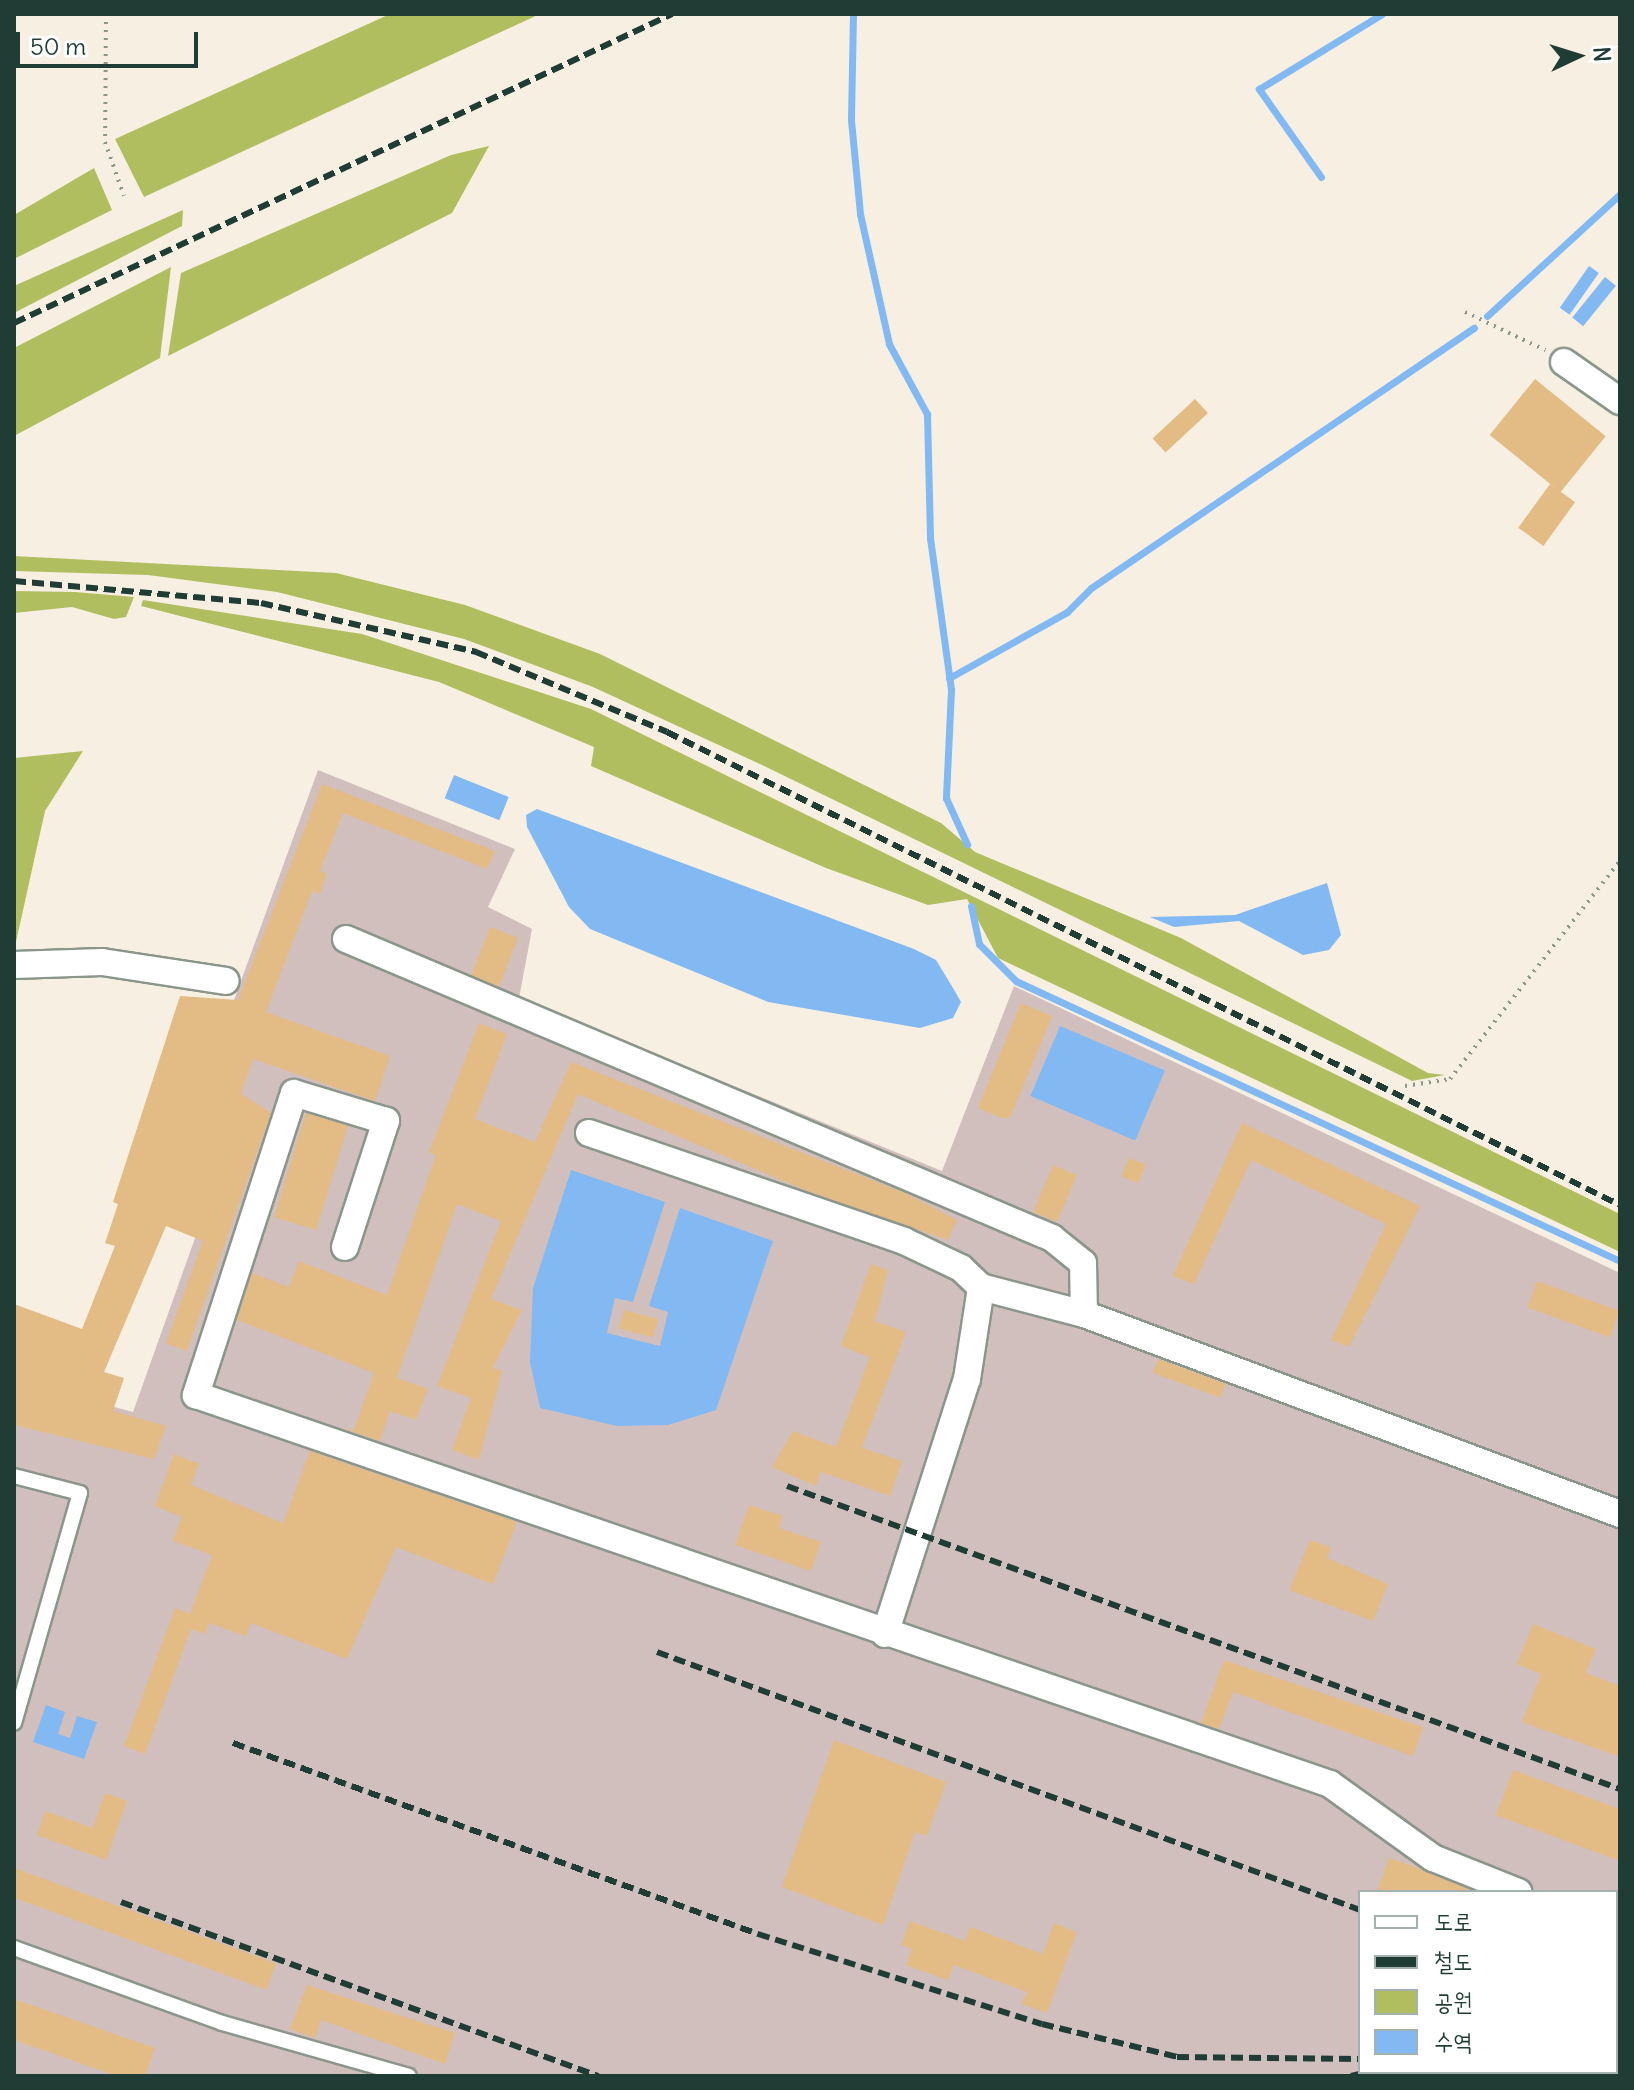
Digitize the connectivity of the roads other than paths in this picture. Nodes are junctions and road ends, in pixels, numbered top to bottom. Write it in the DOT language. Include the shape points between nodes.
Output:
graph roads {
  1 [pos="1564,362"];
  2 [pos="1620,401"];
  3 [pos="346,939"];
  4 [pos="14,965"];
  5 [pos="226,981"];
  6 [pos="589,1133"];
  7 [pos="345,1247"];
  8 [pos="981,1287"];
  9 [pos="1084,1314"];
  10 [pos="14,1476"];
  11 [pos="1620,1514"];
  12 [pos="885,1634"];
  13 [pos="14,1723"];
  14 [pos="1513,1890"];
  15 [pos="14,1948"];
  16 [pos="409,2076"];
  1 -- 2 [label="street"];
  3 -- 9 [label="street" via="1052,1238 1083,1263"];
  4 -- 5 [label="street" via="102,962"];
  6 -- 8 [label="street" via="904,1241 961,1268"];
  7 -- 12 [label="street" via="386,1121 294,1093 196,1395"];
  8 -- 9 [label="street"];
  8 -- 12 [label="street" via="967,1379"];
  9 -- 11 [label="street"];
  10 -- 13 [label="lane" via="80,1493"];
  12 -- 14 [label="street" via="1330,1784 1433,1858"];
  15 -- 16 [label="lane" via="222,2023"];
}
